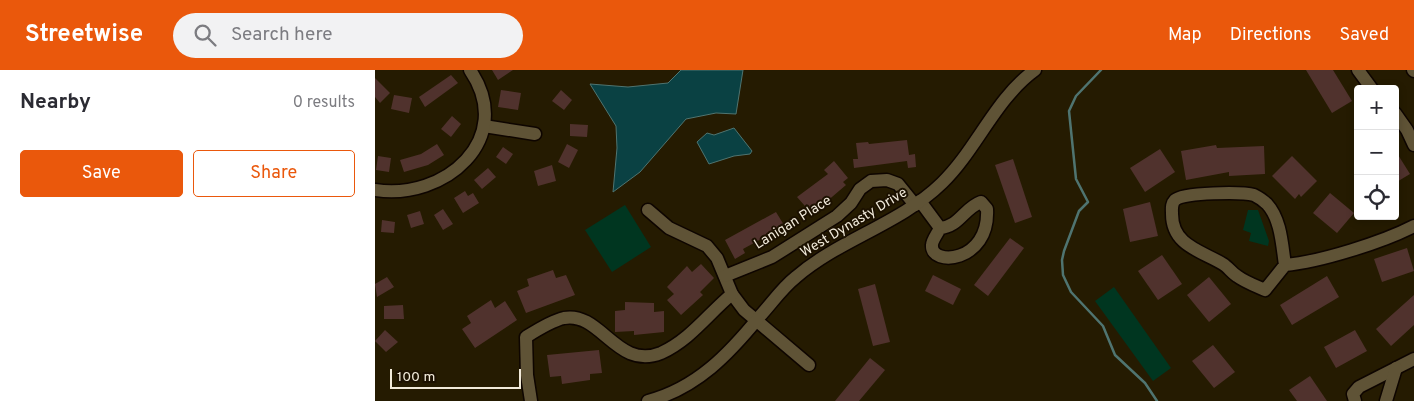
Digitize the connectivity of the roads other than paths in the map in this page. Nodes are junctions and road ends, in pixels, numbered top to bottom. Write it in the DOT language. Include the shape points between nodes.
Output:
graph roads {
  1 [pos="470,70"];
  2 [pos="1035,70"];
  3 [pos="1358,70"];
  4 [pos="1369,85"];
  5 [pos="1399,119"];
  6 [pos="484,126"];
  7 [pos="535,134"];
  8 [pos="1414,145"];
  9 [pos="375,190"];
  10 [pos="918,203"];
  11 [pos="648,210"];
  12 [pos="1414,226"];
  13 [pos="940,228"];
  14 [pos="1285,265"];
  15 [pos="725,276"];
  16 [pos="731,294"];
  17 [pos="757,320"];
  18 [pos="1414,359"];
  19 [pos="809,365"];
  20 [pos="1396,368"];
  21 [pos="661,399"];
  22 [pos="531,401"];
  23 [pos="648,401"];
  24 [pos="1355,401"];
  25 [pos="1386,401"];
  1 -- 6 [label="street" via="481,91"];
  2 -- 10 [label="street, West Dynasty Drive" via="1006,98 953,172"];
  3 -- 4 [label="street"];
  5 -- 8 [label="street"];
  6 -- 7 [label="street"];
  6 -- 9 [label="street" via="468,158 445,179 411,191"];
  10 -- 13 [label="street"];
  10 -- 15 [label="street, Lanigan Place" via="898,184 887,180 871,181 837,216 772,257"];
  10 -- 17 [label="street, West Dynasty Drive" via="805,269"];
  11 -- 15 [label="street" via="669,228 707,246"];
  12 -- 14 [label="street" via="1371,243 1301,264"];
  13 -- 13 [label="street" via="932,249 946,258 961,257 977,246 982,238 988,221 987,209 981,202 975,204 949,227"];
  14 -- 14 [label="street" via="1275,217 1265,202 1254,195 1181,197 1171,207 1174,229 1181,240 1224,264 1238,277 1265,290"];
  15 -- 16 [label="street"];
  16 -- 17 [label="street"];
  16 -- 22 [label="street" via="697,329 651,356 616,346 585,321 575,318 563,318 538,330 526,337"];
  17 -- 19 [label="street"];
  17 -- 21 [label="street, West Dynasty Drive" via="710,371"];
  18 -- 20 [label="street"];
  20 -- 24 [label="street" via="1359,387 1353,394"];
  20 -- 25 [label="street"];
  21 -- 23 [label="street, West Dynasty Drive"];
}
